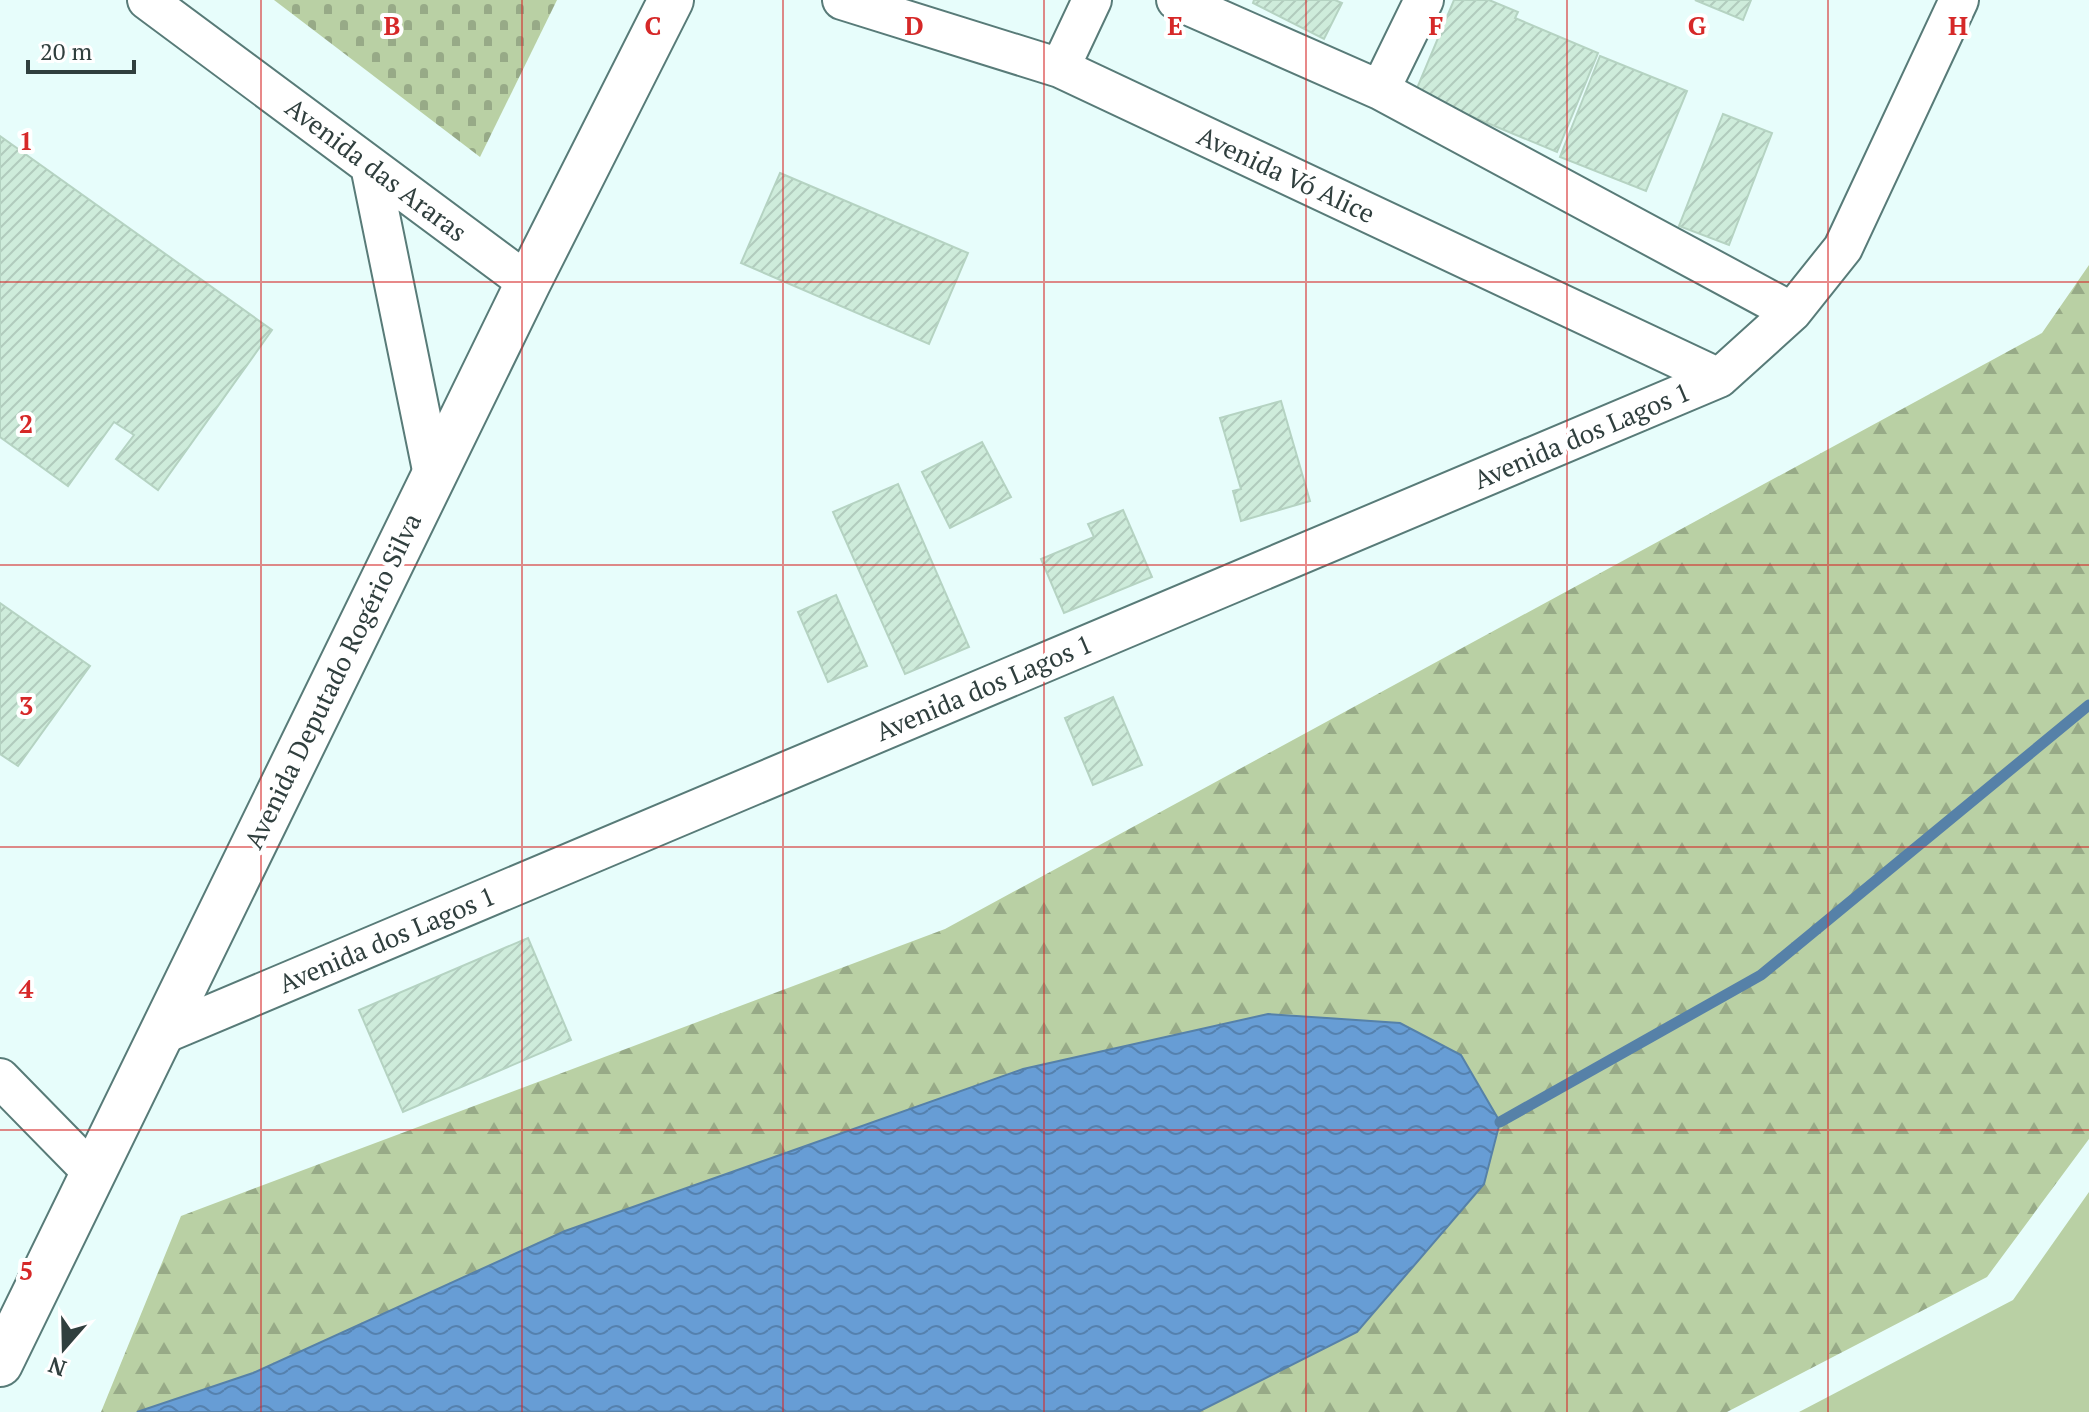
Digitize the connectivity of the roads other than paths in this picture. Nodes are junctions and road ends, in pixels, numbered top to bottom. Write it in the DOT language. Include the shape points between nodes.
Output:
graph roads {
  1 [pos="147,0"];
  2 [pos="671,0"];
  3 [pos="842,0"];
  4 [pos="1092,0"];
  5 [pos="1176,0"];
  6 [pos="1424,0"];
  7 [pos="1959,0"];
  8 [pos="1060,68"];
  9 [pos="1380,90"];
  10 [pos="370,166"];
  11 [pos="528,283"];
  12 [pos="1792,312"];
  13 [pos="1719,378"];
  14 [pos="433,475"];
  15 [pos="159,1036"];
  16 [pos="0,1078"];
  17 [pos="93,1173"];
  18 [pos="0,1364"];
  1 -- 10 [label="street, Avenida das Araras"];
  2 -- 11 [label="street, Avenida Deputado Rogério Silva"];
  3 -- 8 [label="street, Avenida Vó Alice"];
  4 -- 8 [label="street"];
  5 -- 9 [label="street"];
  6 -- 9 [label="street"];
  7 -- 12 [label="street, Avenida dos Lagos 1" via="1843,248"];
  8 -- 13 [label="street, Avenida Vó Alice"];
  9 -- 12 [label="street"];
  10 -- 11 [label="street, Avenida das Araras"];
  10 -- 14 [label="street"];
  11 -- 14 [label="street, Avenida Deputado Rogério Silva"];
  12 -- 13 [label="street, Avenida dos Lagos 1"];
  13 -- 15 [label="street, Avenida dos Lagos 1"];
  14 -- 15 [label="street, Avenida Deputado Rogério Silva"];
  15 -- 17 [label="street, Avenida Deputado Rogério Silva"];
  16 -- 17 [label="street"];
  17 -- 18 [label="street, Avenida Deputado Rogério Silva"];
}
